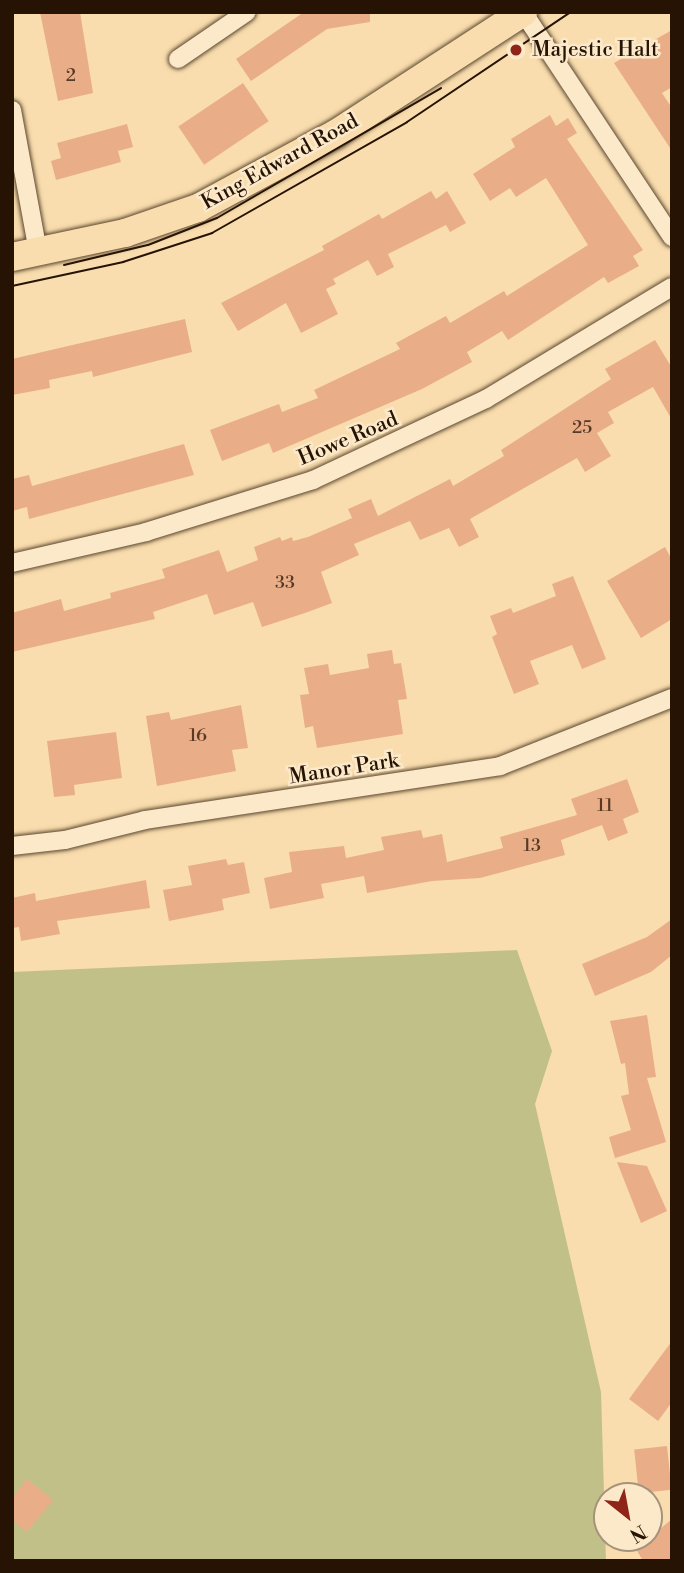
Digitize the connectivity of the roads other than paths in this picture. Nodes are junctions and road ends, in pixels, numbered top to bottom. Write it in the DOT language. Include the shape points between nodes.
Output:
graph roads {
  1 [pos="247,12"];
  2 [pos="523,12"];
  3 [pos="178,58"];
  4 [pos="12,110"];
  5 [pos="672,237"];
  6 [pos="25,255"];
  7 [pos="672,287"];
  8 [pos="12,563"];
  9 [pos="672,698"];
  10 [pos="12,846"];
  1 -- 3 [label="street"];
  2 -- 5 [label="street"];
  2 -- 6 [label="main road, King Edward Road" via="337,133 235,190 163,221"];
  4 -- 6 [label="street"];
  7 -- 8 [label="street, Howe Road" via="486,399 313,480 146,532"];
  9 -- 10 [label="street, Manor Park" via="500,766 145,820 65,840"];
}
